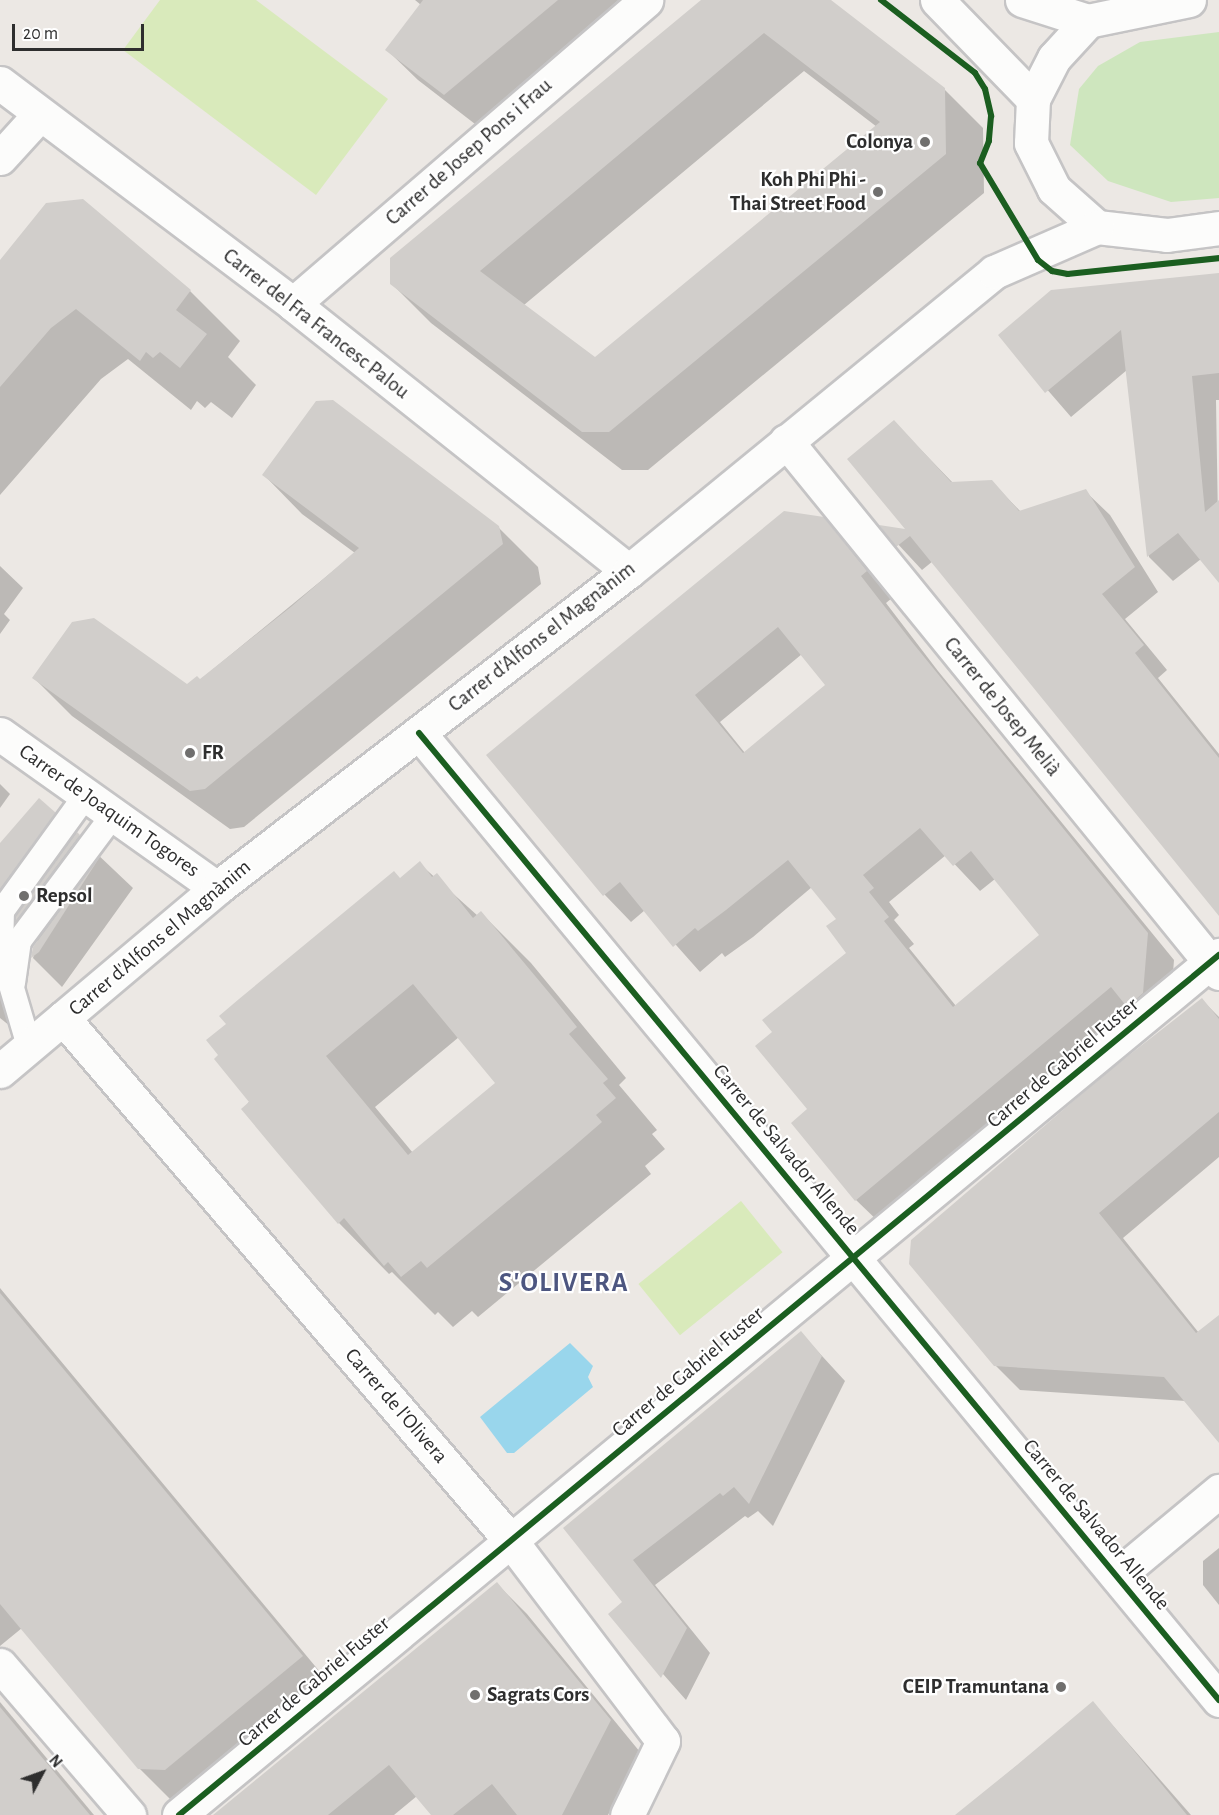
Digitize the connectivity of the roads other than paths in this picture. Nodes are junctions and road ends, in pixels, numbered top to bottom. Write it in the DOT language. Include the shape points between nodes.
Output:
graph roads {
  1 [pos="645,0"];
  2 [pos="937,0"];
  3 [pos="1022,0"];
  4 [pos="1190,0"];
  5 [pos="1089,21"];
  6 [pos="0,83"];
  7 [pos="1034,99"];
  8 [pos="40,114"];
  9 [pos="0,158"];
  10 [pos="1097,226"];
  11 [pos="1219,228"];
  12 [pos="292,304"];
  13 [pos="786,441"];
  14 [pos="628,571"];
  15 [pos="419,733"];
  16 [pos="0,734"];
  17 [pos="86,795"];
  18 [pos="114,814"];
  19 [pos="217,888"];
  20 [pos="1216,963"];
  21 [pos="12,991"];
  22 [pos="63,1018"];
  23 [pos="29,1046"];
  24 [pos="0,1071"];
  25 [pos="853,1257"];
  26 [pos="1219,1491"];
  27 [pos="511,1540"];
  28 [pos="1117,1576"];
  29 [pos="0,1665"];
  30 [pos="1219,1700"];
  31 [pos="129,1815"];
  32 [pos="179,1815"];
  33 [pos="627,1815"];
  1 -- 12 [label="street, Carrer de Josep Pons i Frau"];
  2 -- 7 [label="street"];
  3 -- 5 [label="street"];
  4 -- 5 [label="street"];
  5 -- 7 [label="street" via="1054,58"];
  6 -- 8 [label="street, Carrer del Fra Francesc Palou"];
  7 -- 10 [label="street" via="1031,143 1054,189"];
  8 -- 9 [label="street"];
  8 -- 12 [label="street, Carrer del Fra Francesc Palou"];
  10 -- 11 [label="street" via="1167,235"];
  10 -- 13 [label="street, Carrer d'Alfons el Magnànim" via="994,272"];
  12 -- 14 [label="street, Carrer del Fra Francesc Palou"];
  13 -- 14 [label="street, Carrer d'Alfons el Magnànim"];
  13 -- 20 [label="street, Carrer de Josep Melià"];
  14 -- 15 [label="street, Carrer d'Alfons el Magnànim"];
  15 -- 19 [label="street, Carrer d'Alfons el Magnànim"];
  15 -- 25 [label="street, Carrer de Salvador Allende"];
  16 -- 17 [label="street, Carrer de Joaquim Togores"];
  17 -- 18 [label="street, Carrer de Joaquim Togores"];
  17 -- 21 [label="lane" via="2,911 1,951"];
  18 -- 19 [label="street, Carrer de Joaquim Togores"];
  18 -- 21 [label="lane" via="19,941"];
  19 -- 22 [label="street, Carrer d'Alfons el Magnànim"];
  20 -- 25 [label="street, Carrer de Gabriel Fuster"];
  21 -- 23 [label="lane"];
  22 -- 23 [label="street, Carrer d'Alfons el Magnànim"];
  22 -- 27 [label="street, Carrer de l'Olivera"];
  23 -- 24 [label="street, Carrer d'Alfons el Magnànim"];
  25 -- 27 [label="street, Carrer de Gabriel Fuster"];
  25 -- 28 [label="street, Carrer de Salvador Allende"];
  26 -- 28 [label="street"];
  27 -- 32 [label="street, Carrer de Gabriel Fuster"];
  27 -- 33 [label="street, Carrer de l'Olivera" via="663,1741"];
  28 -- 30 [label="street, Carrer de Salvador Allende"];
  29 -- 31 [label="street"];
}
